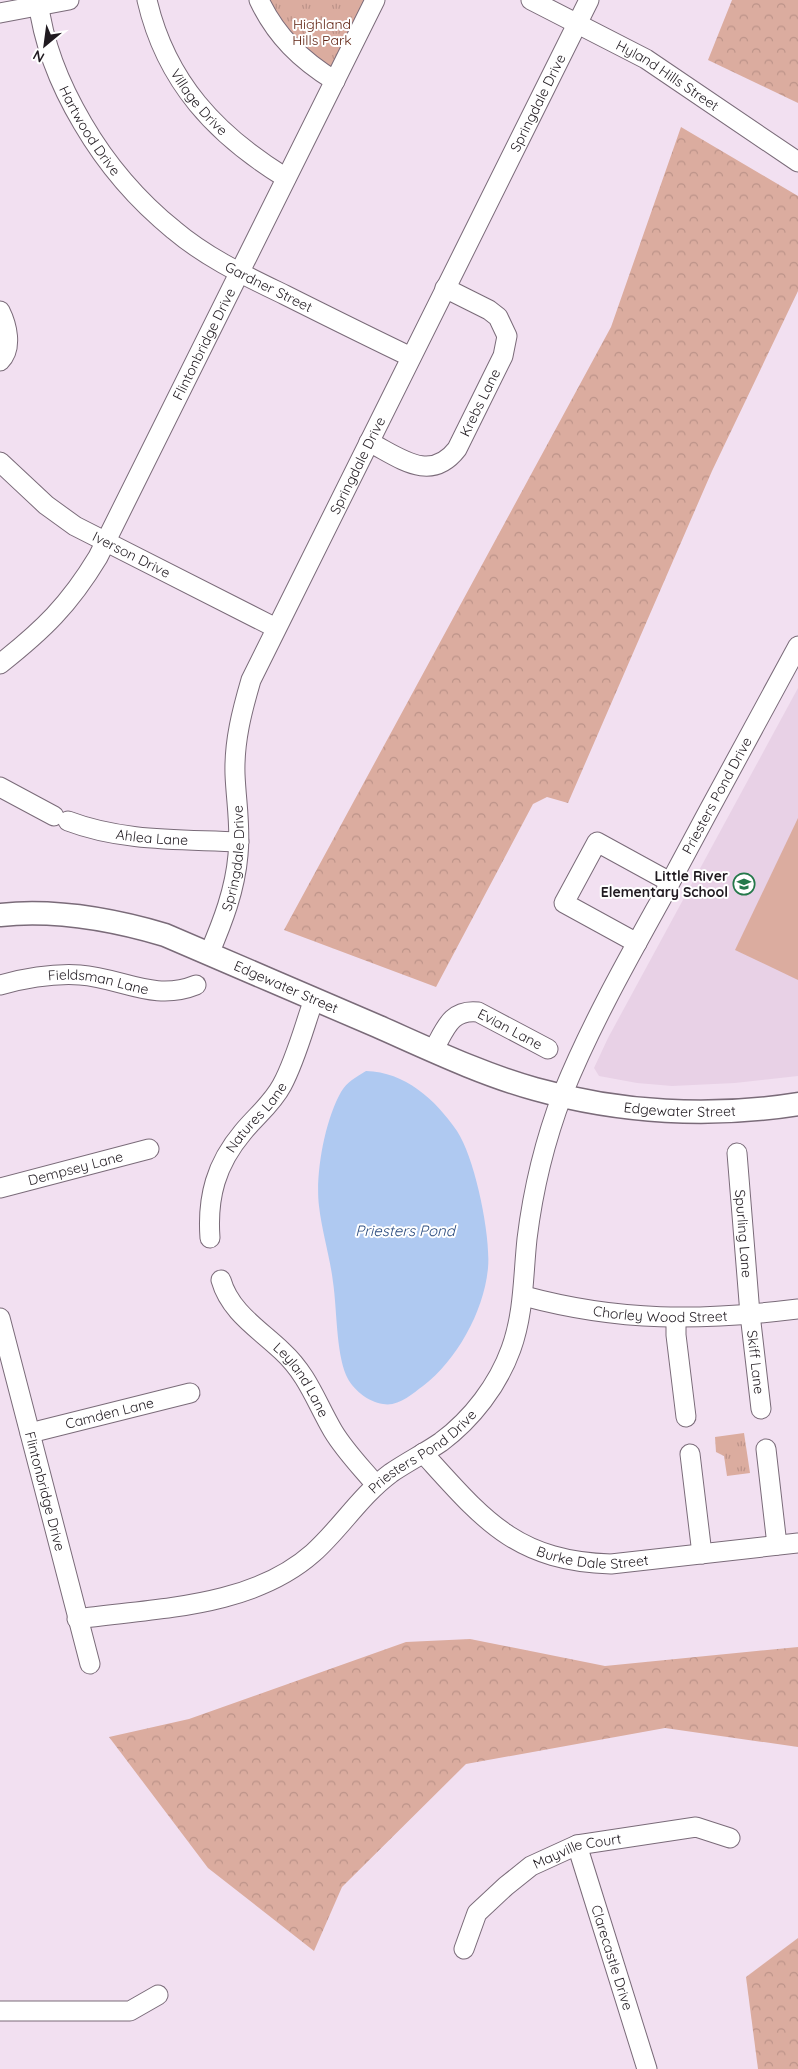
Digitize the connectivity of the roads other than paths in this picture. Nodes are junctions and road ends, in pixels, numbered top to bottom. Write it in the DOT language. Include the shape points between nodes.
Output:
graph roads {
  1 [pos="69,0"];
  2 [pos="147,0"];
  3 [pos="260,0"];
  4 [pos="375,0"];
  5 [pos="531,0"];
  6 [pos="589,0"];
  7 [pos="38,3"];
  8 [pos="0,13"];
  9 [pos="577,23"];
  10 [pos="335,81"];
  11 [pos="798,162"];
  12 [pos="286,178"];
  13 [pos="138,198"];
  14 [pos="239,272"];
  15 [pos="445,288"];
  16 [pos="0,310"];
  17 [pos="411,357"];
  18 [pos="0,361"];
  19 [pos="369,442"];
  20 [pos="0,462"];
  21 [pos="105,542"];
  22 [pos="276,628"];
  23 [pos="798,646"];
  24 [pos="0,664"];
  25 [pos="0,787"];
  26 [pos="239,842"];
  27 [pos="670,882"];
  28 [pos="0,915"];
  29 [pos="637,943"];
  30 [pos="209,954"];
  31 [pos="196,985"];
  32 [pos="0,986"];
  33 [pos="314,999"];
  34 [pos="548,1049"];
  35 [pos="433,1051"];
  36 [pos="562,1096"];
  37 [pos="798,1104"];
  38 [pos="149,1149"];
  39 [pos="737,1154"];
  40 [pos="0,1188"];
  41 [pos="210,1238"];
  42 [pos="221,1280"];
  43 [pos="524,1296"];
  44 [pos="798,1309"];
  45 [pos="750,1314"];
  46 [pos="0,1318"];
  47 [pos="676,1318"];
  48 [pos="190,1393"];
  49 [pos="761,1409"];
  50 [pos="686,1417"];
  51 [pos="30,1432"];
  52 [pos="766,1450"];
  53 [pos="423,1453"];
  54 [pos="690,1454"];
  55 [pos="376,1485"];
  56 [pos="798,1542"];
  57 [pos="778,1545"];
  58 [pos="702,1554"];
  59 [pos="77,1619"];
  60 [pos="90,1664"];
  61 [pos="730,1838"];
  62 [pos="577,1845"];
  63 [pos="464,1949"];
  64 [pos="158,1995"];
  65 [pos="0,2010"];
  66 [pos="647,2069"];
  1 -- 7 [label="street"];
  2 -- 12 [label="street, Village Drive" via="158,36 188,92 229,138"];
  3 -- 10 [label="street" via="279,35 296,54"];
  4 -- 10 [label="street, Flintonbridge Drive"];
  5 -- 9 [label="street, Hyland Hills Street"];
  6 -- 9 [label="street, Springdale Drive"];
  7 -- 8 [label="street"];
  7 -- 13 [label="street, Hartwood Drive" via="50,52 76,113 96,147"];
  9 -- 11 [label="street, Hyland Hills Street" via="646,59"];
  9 -- 15 [label="street, Springdale Drive"];
  10 -- 12 [label="street, Flintonbridge Drive"];
  12 -- 14 [label="street, Flintonbridge Drive"];
  13 -- 14 [label="street, Gardner Street" via="174,231"];
  14 -- 17 [label="street, Gardner Street"];
  14 -- 21 [label="street, Flintonbridge Drive"];
  15 -- 17 [label="street, Springdale Drive"];
  15 -- 19 [label="street, Krebs Lane" via="498,317 507,336 504,356 457,449 445,462 431,467 417,466"];
  16 -- 18 [label="street" via="6,322 8,342"];
  17 -- 19 [label="street, Springdale Drive"];
  19 -- 22 [label="street, Springdale Drive"];
  20 -- 21 [label="street, Iverson Drive" via="46,505"];
  21 -- 22 [label="street, Iverson Drive"];
  21 -- 24 [label="street, Flintonbridge Drive" via="81,584 61,610 39,633"];
  22 -- 26 [label="street, Springdale Drive" via="251,680 236,743"];
  23 -- 27 [label="street, Priesters Pond Drive"];
  25 -- 26 [label="street, Ahlea Lane" via="61,819 106,832 133,837"];
  26 -- 30 [label="street, Springdale Drive" via="227,910"];
  27 -- 29 [label="street, Priesters Pond Drive"];
  27 -- 29 [label="street" via="597,842 564,903"];
  28 -- 30 [label="street, Edgewater Street" via="52,913 129,924"];
  29 -- 36 [label="street, Priesters Pond Drive"];
  30 -- 33 [label="street, Edgewater Street"];
  31 -- 32 [label="street, Fieldsman Lane" via="168,993 102,978 52,975"];
  33 -- 35 [label="street, Edgewater Street"];
  33 -- 41 [label="street, Natures Lane" via="282,1084 271,1102 242,1132 227,1154 213,1185 208,1212"];
  34 -- 35 [label="street, Evian Lane" via="478,1012 467,1011 450,1020"];
  35 -- 36 [label="street, Edgewater Street" via="490,1075"];
  36 -- 37 [label="street, Edgewater Street" via="680,1112 729,1112"];
  36 -- 43 [label="street, Priesters Pond Drive" via="544,1150 534,1196"];
  38 -- 40 [label="street, Dempsey Lane"];
  39 -- 45 [label="street, Spurling Lane"];
  42 -- 55 [label="street, Leyland Lane" via="237,1312 300,1371 333,1430"];
  43 -- 47 [label="street, Chorley Wood Street" via="595,1312"];
  43 -- 53 [label="street, Priesters Pond Drive" via="511,1351 483,1400 465,1421"];
  44 -- 45 [label="street, Chorley Wood Street"];
  45 -- 47 [label="street, Chorley Wood Street"];
  45 -- 49 [label="street, Skiff Lane"];
  46 -- 51 [label="street, Flintonbridge Drive"];
  47 -- 50 [label="street"];
  48 -- 51 [label="street, Camden Lane"];
  51 -- 59 [label="street, Flintonbridge Drive"];
  52 -- 57 [label="street"];
  53 -- 55 [label="street, Priesters Pond Drive"];
  53 -- 58 [label="street, Burke Dale Street" via="494,1527 535,1551 568,1561 611,1564"];
  54 -- 58 [label="street"];
  55 -- 59 [label="street, Priesters Pond Drive" via="311,1555 267,1583 214,1600"];
  56 -- 57 [label="street, Burke Dale Street"];
  57 -- 58 [label="street, Burke Dale Street"];
  59 -- 60 [label="street, Flintonbridge Drive"];
  61 -- 62 [label="street, Mayville Court" via="696,1827"];
  62 -- 63 [label="street, Mayville Court" via="531,1866 506,1886 477,1914"];
  62 -- 66 [label="street, Clarecastle Drive"];
  64 -- 65 [label="street" via="130,2011"];
}
